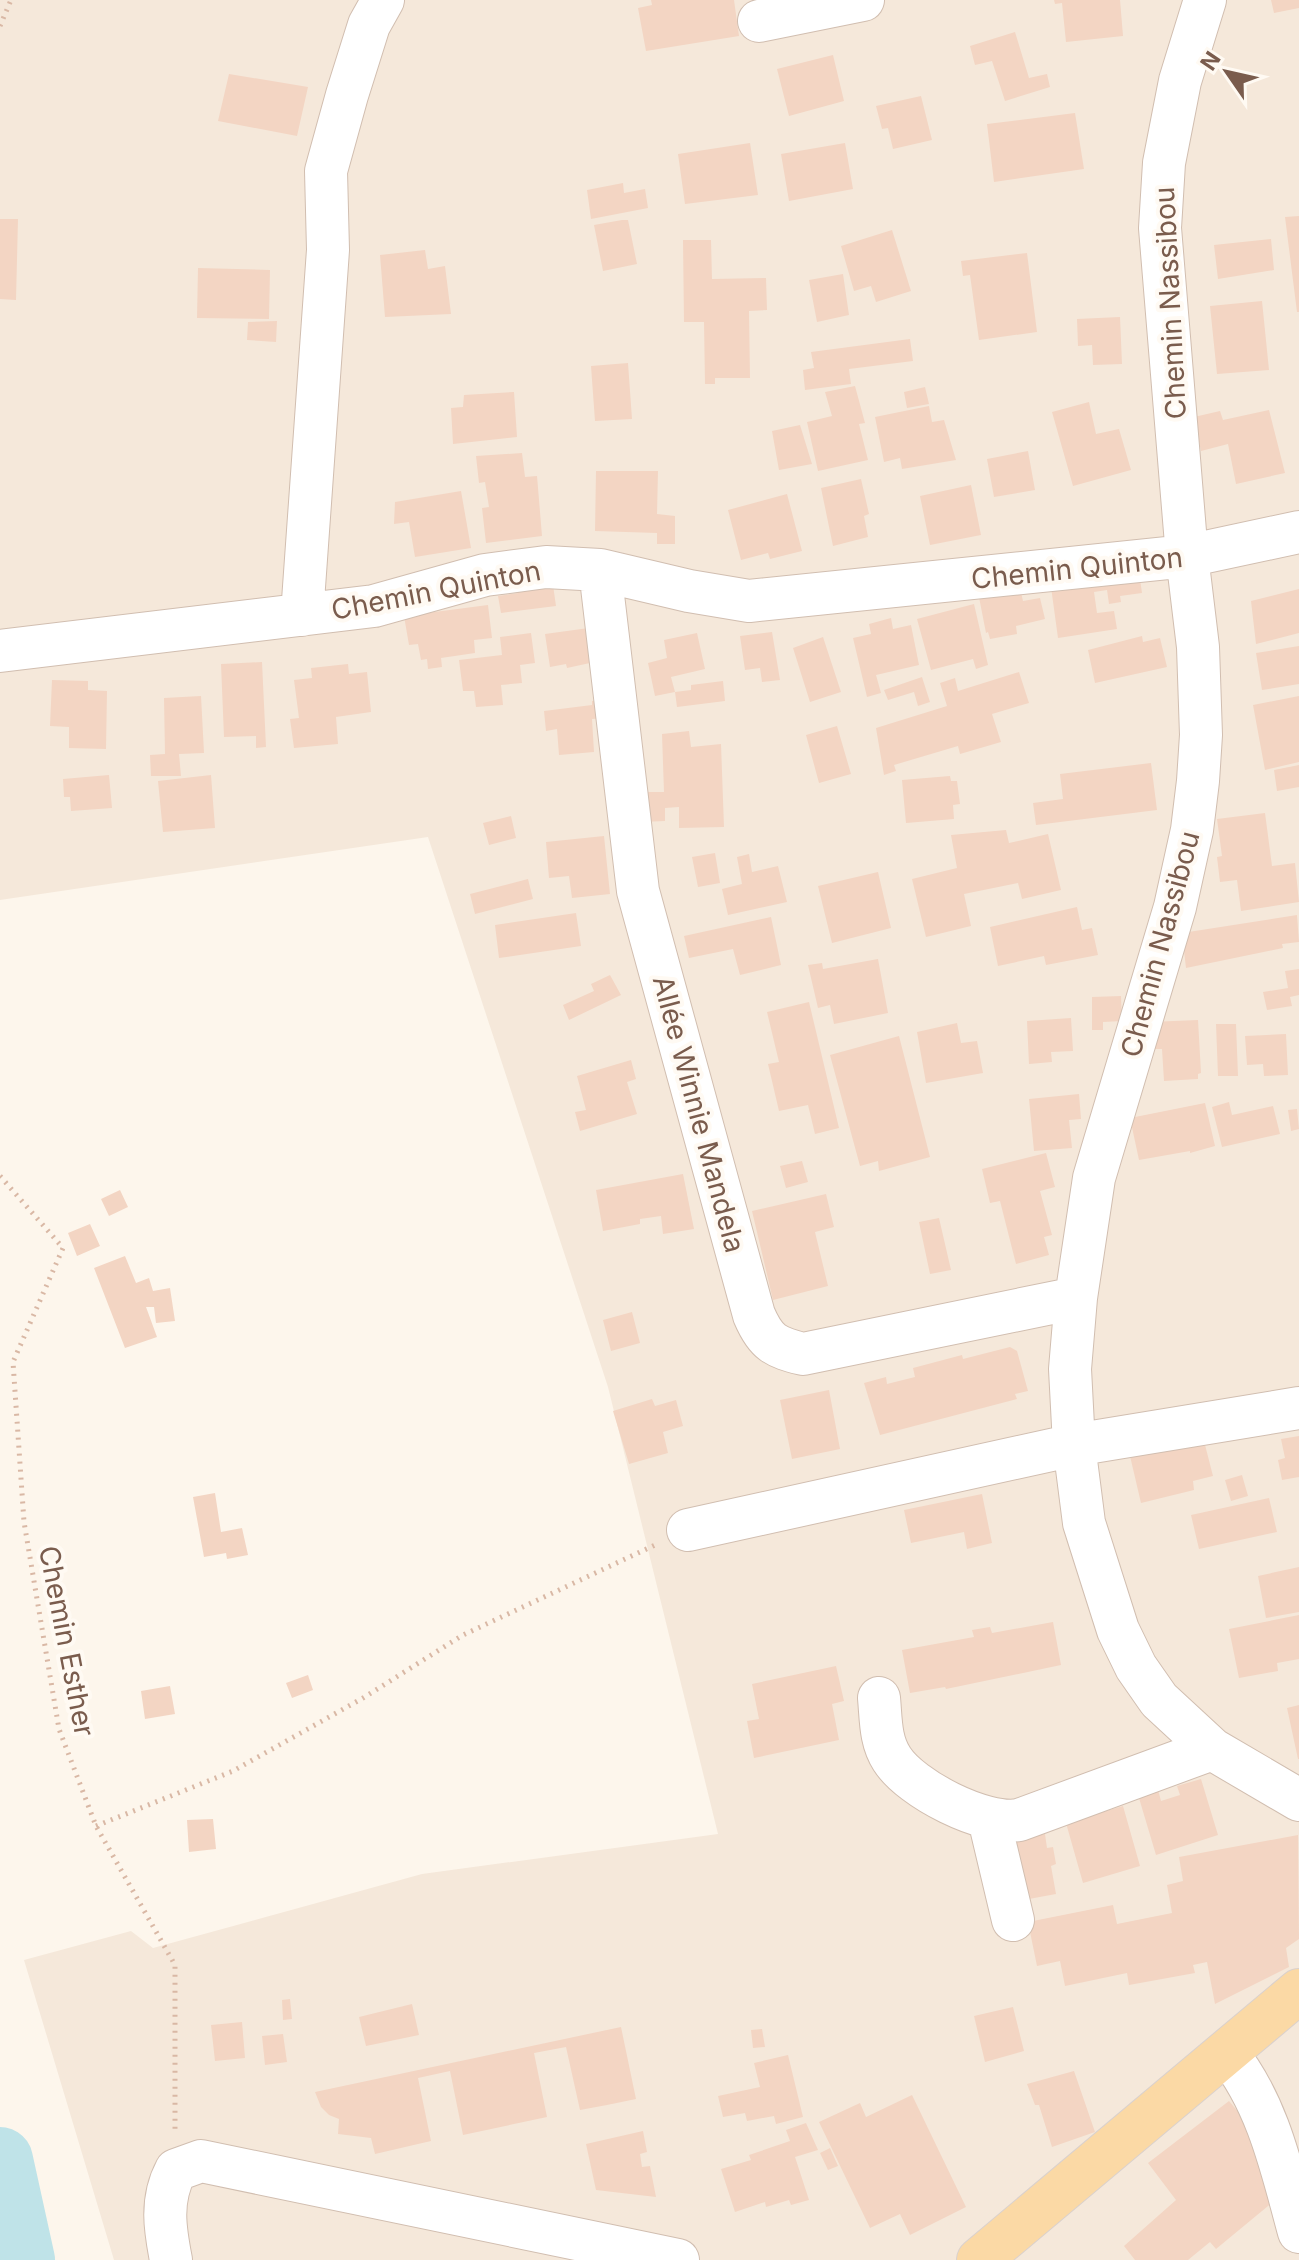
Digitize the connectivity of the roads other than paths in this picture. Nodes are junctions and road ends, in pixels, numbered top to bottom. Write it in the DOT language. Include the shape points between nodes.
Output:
graph roads {
  1 [pos="383,0"];
  2 [pos="863,0"];
  3 [pos="1205,0"];
  4 [pos="759,21"];
  5 [pos="1299,532"];
  6 [pos="1187,556"];
  7 [pos="600,570"];
  8 [pos="302,615"];
  9 [pos="0,651"];
  10 [pos="1076,1298"];
  11 [pos="1299,1408"];
  12 [pos="1074,1445"];
  13 [pos="688,1530"];
  14 [pos="879,1698"];
  15 [pos="1212,1749"];
  16 [pos="1299,1800"];
  17 [pos="989,1819"];
  18 [pos="1013,1920"];
  19 [pos="1299,1991"];
  20 [pos="1226,2052"];
  21 [pos="1299,2232"];
  22 [pos="171,2260"];
  23 [pos="678,2260"];
  24 [pos="979,2260"];
  1 -- 8 [label="street" via="369,25 326,171 328,250"];
  2 -- 4 [label="street"];
  3 -- 6 [label="street, Chemin Nassibou" via="1177,94 1164,163 1160,228"];
  5 -- 6 [label="street, Chemin Quinton"];
  6 -- 7 [label="street, Chemin Quinton" via="749,601"];
  6 -- 10 [label="street, Chemin Nassibou" via="1201,735 1192,830 1175,907 1094,1178"];
  7 -- 8 [label="street, Chemin Quinton" via="546,567 485,575 374,606"];
  7 -- 10 [label="street, Allée Winnie Mandela" via="638,891 762,1333 777,1347 803,1354"];
  8 -- 9 [label="street, Chemin Quinton"];
  10 -- 12 [label="street, Chemin Nassibou" via="1070,1369"];
  11 -- 12 [label="street"];
  12 -- 13 [label="street"];
  12 -- 15 [label="street, Chemin Nassibou" via="1084,1523 1118,1630 1159,1700"];
  14 -- 17 [label="street" via="883,1739 904,1774"];
  15 -- 16 [label="street, Chemin Nassibou"];
  15 -- 17 [label="street" via="1019,1820"];
  17 -- 18 [label="street"];
  19 -- 20 [label="main road"];
  20 -- 21 [label="street" via="1270,2130"];
  20 -- 24 [label="main road"];
  22 -- 23 [label="street" via="164,2223 169,2182 176,2170 201,2161"];
}
